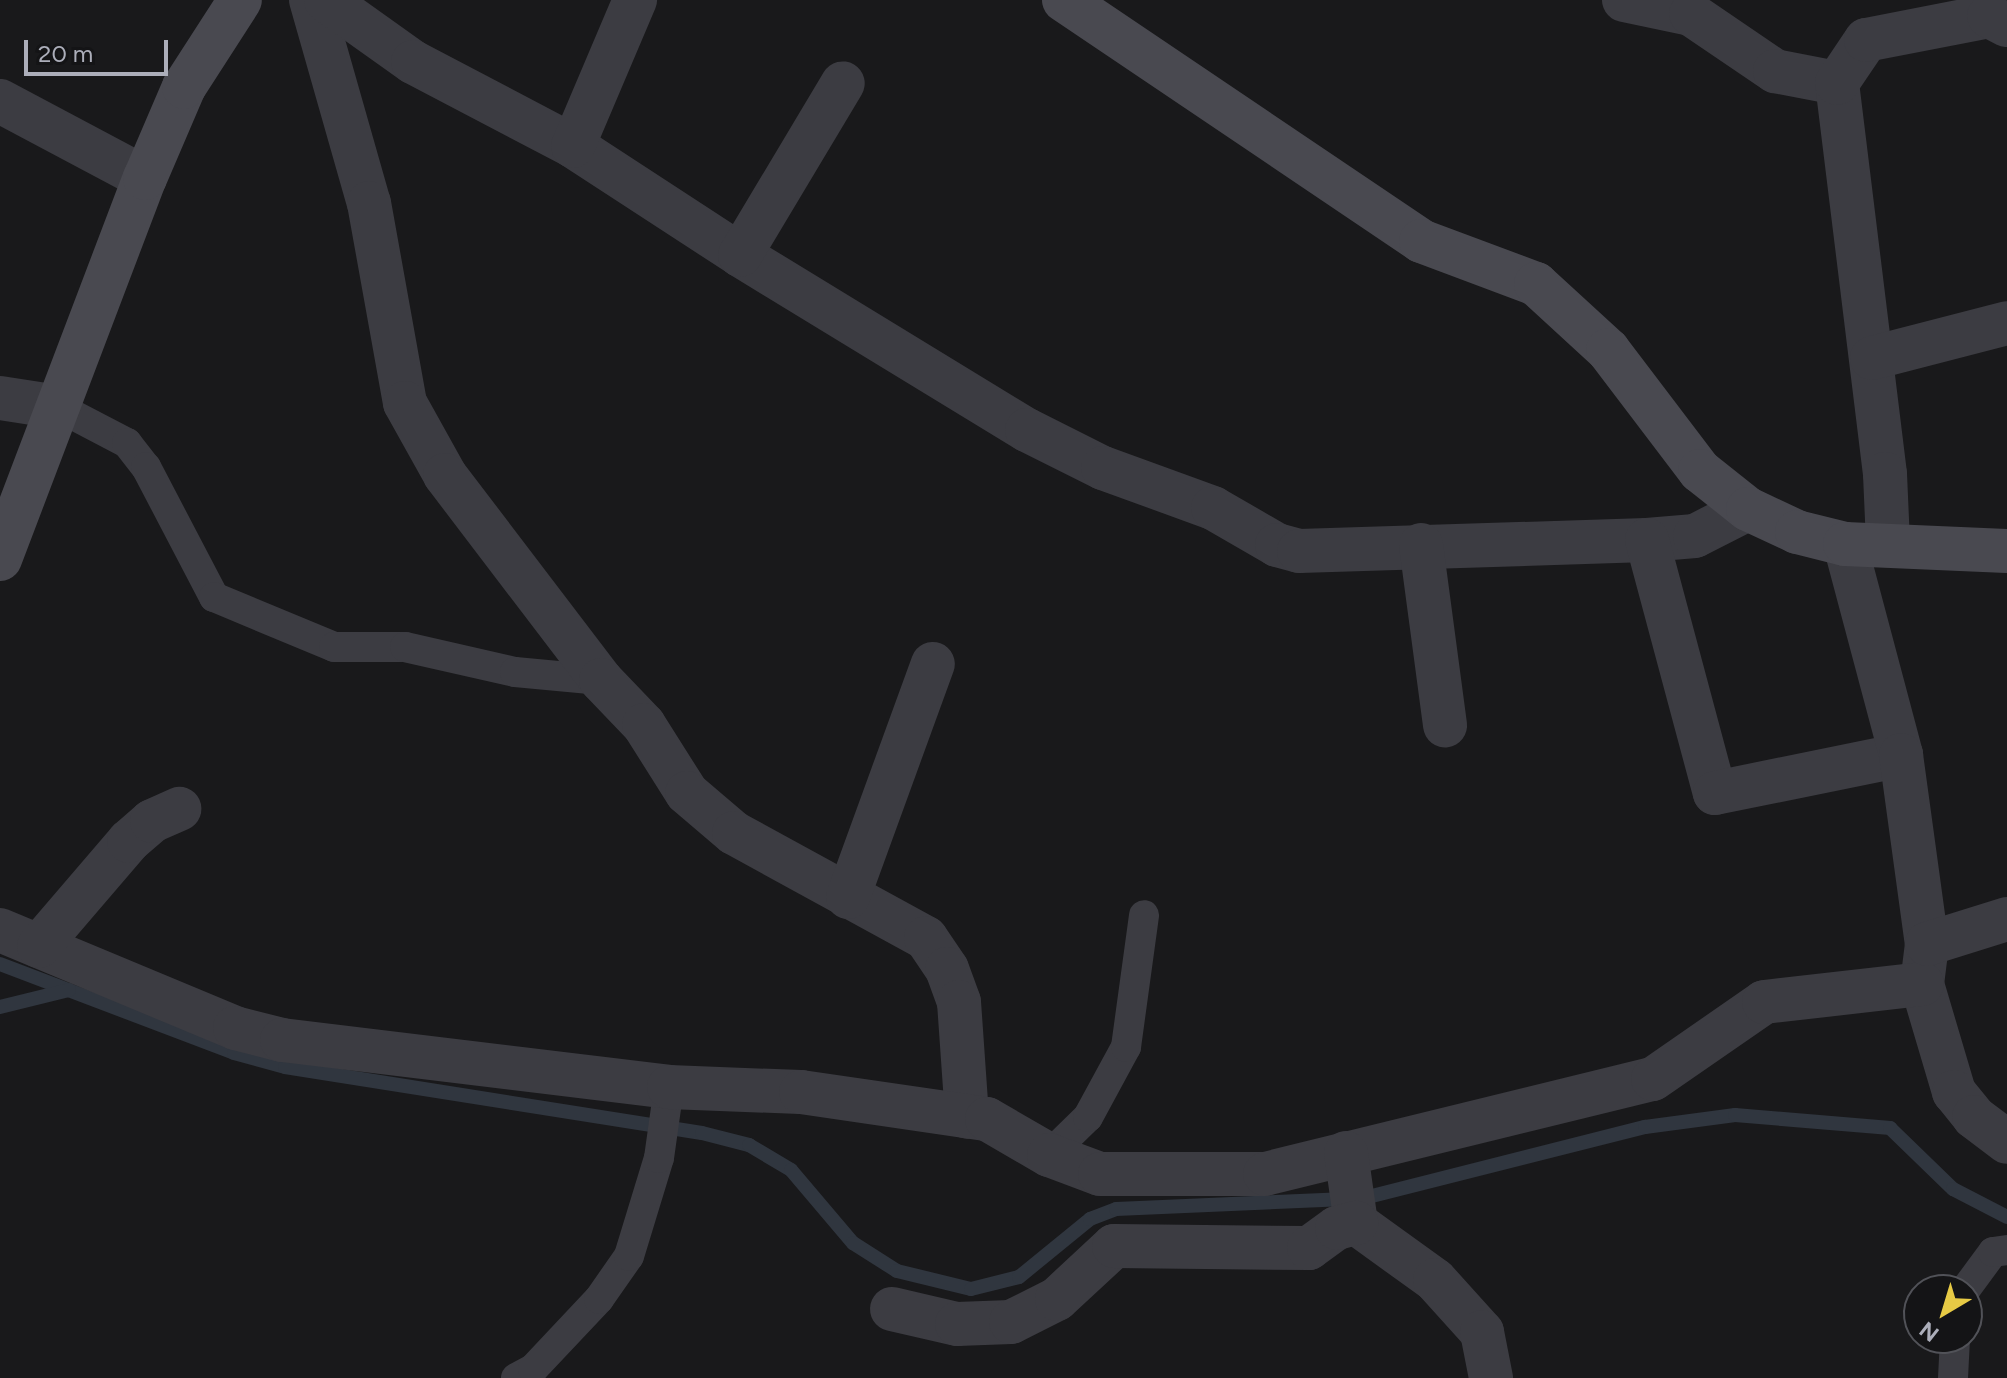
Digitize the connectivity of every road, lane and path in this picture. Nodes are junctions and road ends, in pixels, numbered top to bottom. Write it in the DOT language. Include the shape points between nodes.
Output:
graph roads {
  1 [pos="240,0"];
  2 [pos="311,0"];
  3 [pos="326,0"];
  4 [pos="635,0"];
  5 [pos="1064,0"];
  6 [pos="1624,0"];
  7 [pos="1995,14"];
  8 [pos="843,83"];
  9 [pos="1837,83"];
  10 [pos="0,101"];
  11 [pos="573,146"];
  12 [pos="145,178"];
  13 [pos="740,255"];
  14 [pos="2007,323"];
  15 [pos="1872,358"];
  16 [pos="0,398"];
  17 [pos="58,407"];
  18 [pos="1748,509"];
  19 [pos="1647,540"];
  20 [pos="1845,544"];
  21 [pos="1888,544"];
  22 [pos="1421,545"];
  23 [pos="2007,551"];
  24 [pos="0,559"];
  25 [pos="933,664"];
  26 [pos="601,680"];
  27 [pos="1445,725"];
  28 [pos="1901,755"];
  29 [pos="179,809"];
  30 [pos="848,897"];
  31 [pos="1144,915"];
  32 [pos="2007,919"];
  33 [pos="19,938"];
  34 [pos="1925,964"];
  35 [pos="668,1098"];
  36 [pos="967,1117"];
  37 [pos="2007,1142"];
  38 [pos="1049,1155"];
  39 [pos="1352,1192"];
  40 [pos="2007,1250"];
  41 [pos="1977,1274"];
  42 [pos="892,1309"];
  43 [pos="1954,1354"];
  44 [pos="516,1378"];
  45 [pos="1491,1378"];
  46 [pos="1953,1378"];
  1 -- 12 [label="street" via="184,87"];
  2 -- 26 [label="street" via="369,203 405,403 445,475"];
  3 -- 11 [label="street" via="413,62"];
  4 -- 11 [label="street"];
  5 -- 18 [label="street" via="1421,241 1536,284 1608,350 1700,471"];
  6 -- 9 [label="street" via="1691,14 1775,71"];
  7 -- 9 [label="street" via="1866,40"];
  8 -- 13 [label="street"];
  9 -- 15 [label="street"];
  10 -- 12 [label="street"];
  11 -- 13 [label="street"];
  12 -- 17 [label="street"];
  13 -- 22 [label="street" via="1027,430 1103,468 1213,508 1277,545 1299,551"];
  14 -- 15 [label="street"];
  15 -- 21 [label="street"];
  16 -- 17 [label="street"];
  17 -- 24 [label="street"];
  17 -- 26 [label="lane" via="127,443 146,467 214,597 334,647 405,647 515,672"];
  18 -- 19 [label="street" via="1695,536"];
  18 -- 20 [label="street" via="1797,532"];
  19 -- 22 [label="street"];
  19 -- 28 [label="street" via="1715,793"];
  20 -- 21 [label="street"];
  20 -- 28 [label="street"];
  21 -- 23 [label="street"];
  22 -- 27 [label="street"];
  25 -- 30 [label="street"];
  26 -- 30 [label="street" via="644,725 687,793 734,833"];
  28 -- 34 [label="street"];
  29 -- 33 [label="street" via="152,821"];
  30 -- 36 [label="street" via="926,938 947,969 959,1002"];
  31 -- 38 [label="lane" via="1126,1047 1088,1117"];
  32 -- 34 [label="street"];
  33 -- 35 [label="street" via="235,1028 282,1040"];
  34 -- 37 [label="street" via="1954,1092 1974,1117"];
  34 -- 39 [label="street" via="1764,1002 1653,1079"];
  35 -- 36 [label="street" via="801,1092"];
  35 -- 44 [label="lane" via="659,1158 629,1256 599,1299 533,1369"];
  36 -- 38 [label="street" via="987,1119"];
  38 -- 39 [label="street" via="1100,1174 1265,1174"];
  39 -- 42 [label="street" via="1337,1228 1309,1248 1114,1246 1057,1299 1011,1322 957,1324"];
  39 -- 45 [label="street" via="1482,1332"];
  40 -- 41 [label="lane" via="1993,1252"];
  43 -- 46 [label="lane"];
}
